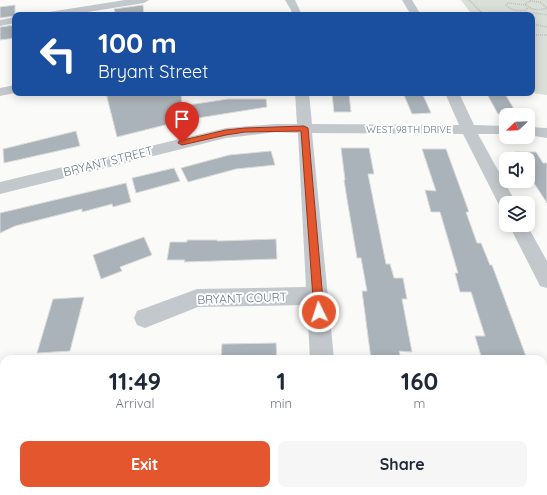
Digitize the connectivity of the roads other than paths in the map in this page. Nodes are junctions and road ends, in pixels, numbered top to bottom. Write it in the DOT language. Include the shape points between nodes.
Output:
graph roads {
  1 [pos="144,0"];
  2 [pos="290,0"];
  3 [pos="408,0"];
  4 [pos="68,12"];
  5 [pos="296,12"];
  6 [pos="414,12"];
  7 [pos="12,21"];
  8 [pos="0,23"];
  9 [pos="12,90"];
  10 [pos="0,92"];
  11 [pos="303,96"];
  12 [pos="453,96"];
  13 [pos="308,128"];
  14 [pos="468,129"];
  15 [pos="499,130"];
  16 [pos="535,132"];
  17 [pos="547,133"];
  18 [pos="0,188"];
  19 [pos="503,196"];
  20 [pos="522,232"];
  21 [pos="547,280"];
  22 [pos="318,296"];
  23 [pos="145,318"];
  24 [pos="322,355"];
  1 -- 4 [label="street"];
  2 -- 5 [label="street"];
  3 -- 6 [label="street"];
  7 -- 8 [label="street"];
  9 -- 10 [label="street"];
  11 -- 13 [label="street"];
  12 -- 14 [label="street"];
  13 -- 14 [label="street, WEST 98TH DRIVE"];
  13 -- 18 [label="street, BRYANT STREET" via="226,133"];
  13 -- 22 [label="street"];
  14 -- 15 [label="street, WEST 98TH DRIVE"];
  14 -- 19 [label="street"];
  16 -- 17 [label="street"];
  20 -- 21 [label="street"];
  22 -- 23 [label="street, BRYANT COURT" via="197,298"];
  22 -- 24 [label="street"];
}
